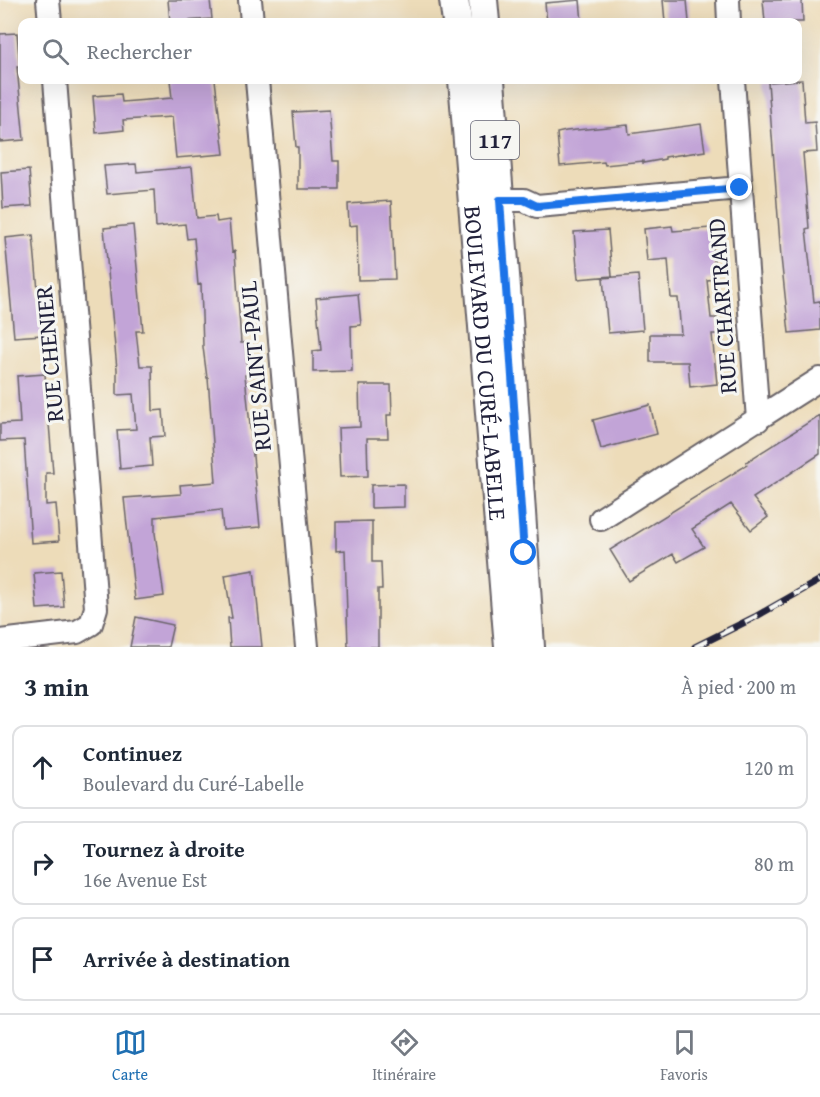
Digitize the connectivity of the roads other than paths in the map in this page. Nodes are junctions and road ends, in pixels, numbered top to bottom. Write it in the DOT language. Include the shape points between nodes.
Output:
graph roads {
  1 [pos="48,0"];
  2 [pos="250,0"];
  3 [pos="454,0"];
  4 [pos="483,0"];
  5 [pos="728,0"];
  6 [pos="50,18"];
  7 [pos="252,18"];
  8 [pos="456,18"];
  9 [pos="485,18"];
  10 [pos="729,18"];
  11 [pos="55,84"];
  12 [pos="257,84"];
  13 [pos="463,84"];
  14 [pos="490,84"];
  15 [pos="733,84"];
  16 [pos="740,188"];
  17 [pos="500,200"];
  18 [pos="820,379"];
  19 [pos="758,420"];
  20 [pos="601,519"];
  21 [pos="0,641"];
  22 [pos="307,647"];
  23 [pos="508,647"];
  24 [pos="530,647"];
  1 -- 6 [label="street"];
  2 -- 7 [label="street"];
  3 -- 8 [label="main road"];
  4 -- 9 [label="main road"];
  5 -- 10 [label="street"];
  11 -- 21 [label="street, RUE CHENIER" via="96,608 91,624 77,632"];
  12 -- 22 [label="street, RUE SAINT-PAUL"];
  13 -- 23 [label="main road, BOULEVARD DU CURÉ-LABELLE / 117"];
  14 -- 17 [label="main road, BOULEVARD DU CURÉ-LABELLE / 117"];
  15 -- 16 [label="street, RUE CHARTRAND"];
  16 -- 17 [label="street" via="537,206 524,200"];
  16 -- 19 [label="street, RUE CHARTRAND"];
  17 -- 24 [label="main road, BOULEVARD DU CURÉ-LABELLE / 117"];
  18 -- 19 [label="street"];
  19 -- 20 [label="street"];
}
